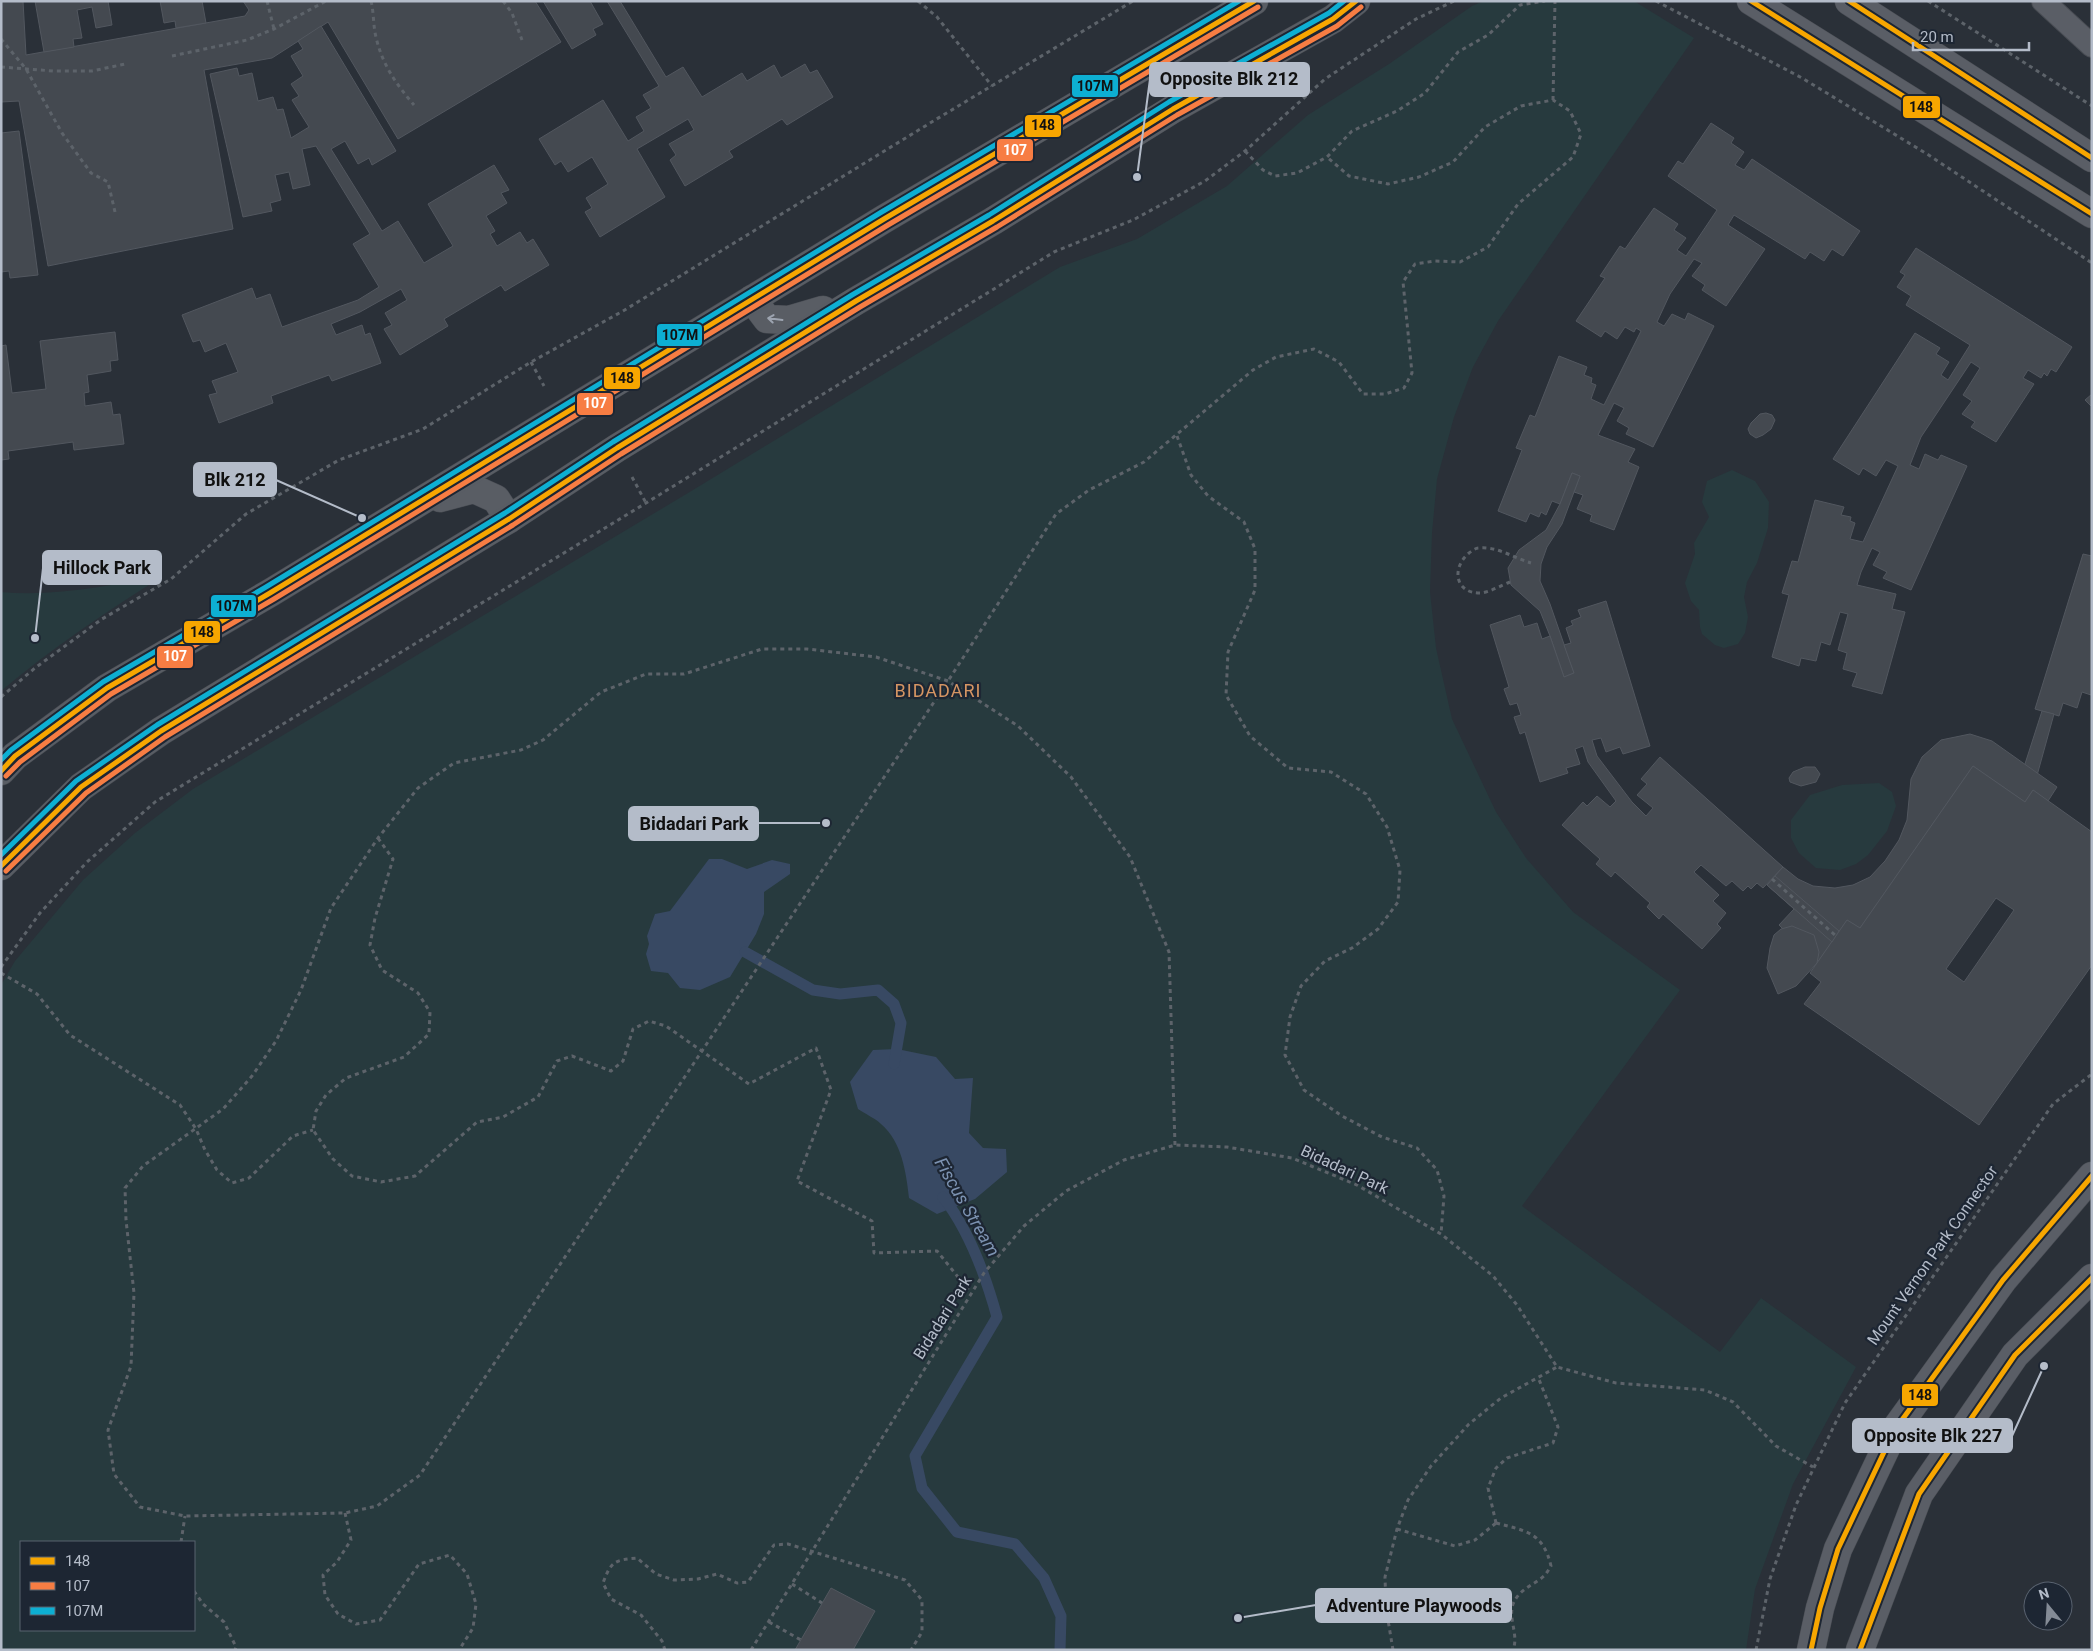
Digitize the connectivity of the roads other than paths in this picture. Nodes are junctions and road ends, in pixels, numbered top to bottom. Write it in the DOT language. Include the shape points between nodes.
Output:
graph roads {
  1 [pos="1254,1"];
  2 [pos="1356,1"];
  3 [pos="1751,1"];
  4 [pos="1849,1"];
  5 [pos="2043,1"];
  6 [pos="2089,42"];
  7 [pos="2092,158"];
  8 [pos="2092,214"];
  9 [pos="752,299"];
  10 [pos="856,301"];
  11 [pos="416,504"];
  12 [pos="509,519"];
  13 [pos="1,771"];
  14 [pos="1,866"];
  15 [pos="2092,1176"];
  16 [pos="2092,1278"];
  17 [pos="1811,1650"];
  18 [pos="1860,1650"];
  1 -- 9 [label="street"];
  2 -- 10 [label="street" via="1333,19 1173,109 993,221"];
  3 -- 8 [label="street"];
  4 -- 7 [label="street"];
  5 -- 6 [label="lane"];
  10 -- 9 [label="street, one-way" via="789,320 767,319"];
  9 -- 11 [label="street"];
  10 -- 12 [label="street" via="617,448"];
  11 -- 12 [label="street" via="474,489 496,499"];
  11 -- 13 [label="street" via="107,688 15,756"];
  12 -- 14 [label="street" via="161,731 81,787"];
  15 -- 17 [label="street" via="2002,1280 1894,1431 1838,1549"];
  16 -- 18 [label="street" via="2016,1355 1919,1494"];
}
